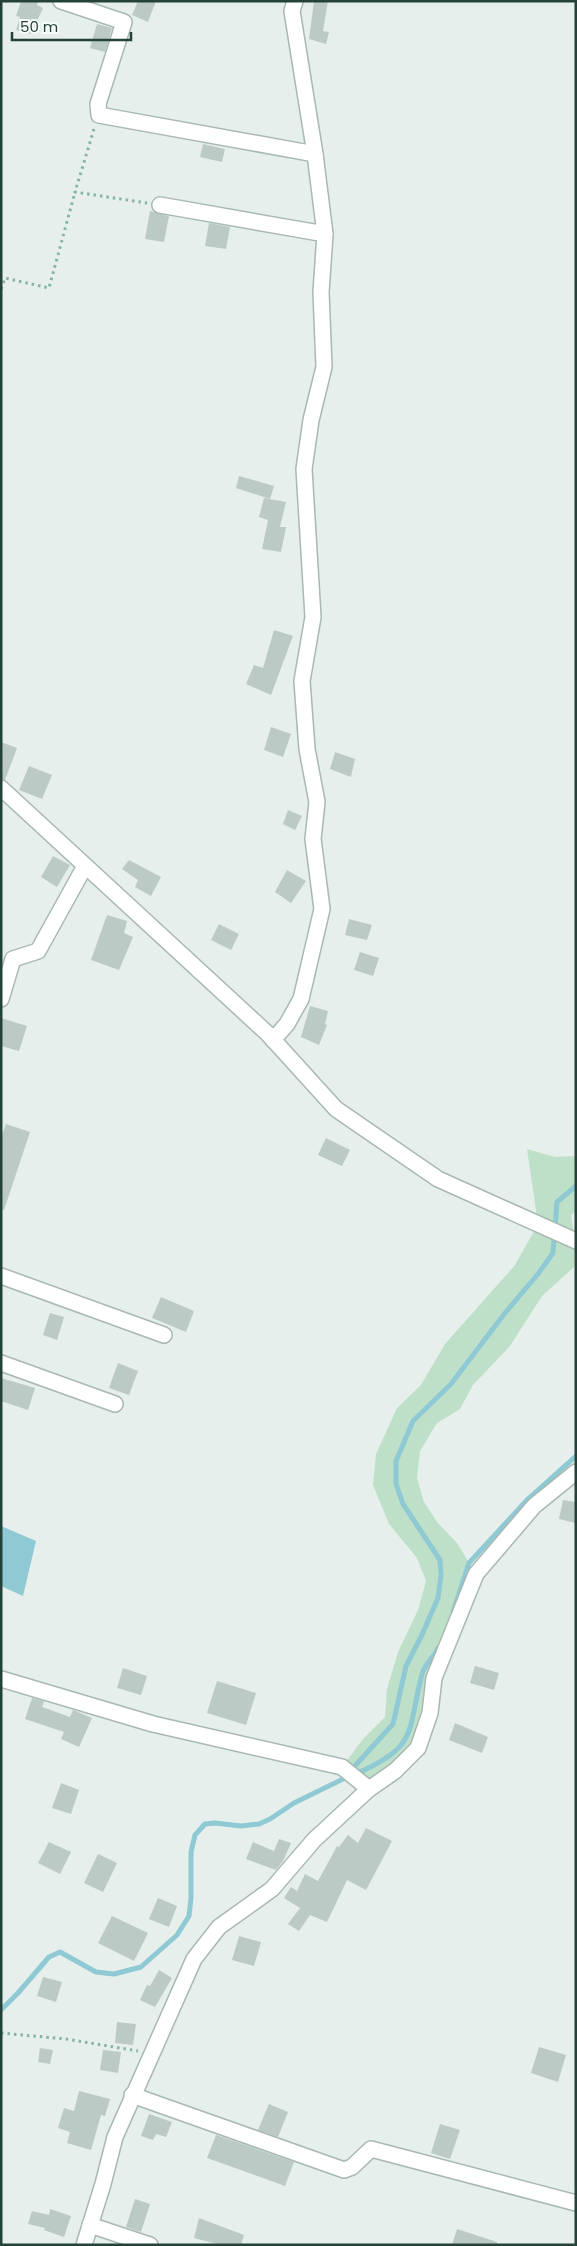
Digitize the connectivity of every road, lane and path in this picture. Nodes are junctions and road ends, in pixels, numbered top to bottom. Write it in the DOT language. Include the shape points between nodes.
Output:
graph roads {
  1 [pos="61,1"];
  2 [pos="295,1"];
  3 [pos="99,115"];
  4 [pos="315,154"];
  5 [pos="75,192"];
  6 [pos="160,205"];
  7 [pos="325,234"];
  8 [pos="1,289"];
  9 [pos="1,788"];
  10 [pos="85,866"];
  11 [pos="1,1000"];
  12 [pos="273,1040"];
  13 [pos="576,1241"];
  14 [pos="1,1276"];
  15 [pos="164,1335"];
  16 [pos="1,1362"];
  17 [pos="115,1404"];
  18 [pos="576,1472"];
  19 [pos="1,1678"];
  20 [pos="369,1789"];
  21 [pos="1,2033"];
  22 [pos="149,2059"];
  23 [pos="132,2095"];
  24 [pos="576,2203"];
  25 [pos="90,2225"];
  26 [pos="84,2245"];
  27 [pos="150,2245"];
  1 -- 3 [label="street" via="124,22 98,104"];
  2 -- 4 [label="street" via="292,11"];
  3 -- 4 [label="street"];
  3 -- 5 [label="path"];
  4 -- 7 [label="street"];
  5 -- 6 [label="path"];
  5 -- 8 [label="path" via="49,288 5,278"];
  6 -- 7 [label="street"];
  7 -- 12 [label="street" via="321,292 324,367 310,420 304,469 313,617 302,681 307,749 317,802 313,839 322,909 301,999 287,1024"];
  9 -- 10 [label="street"];
  10 -- 11 [label="street" via="38,951 13,960"];
  10 -- 12 [label="street"];
  12 -- 13 [label="street" via="336,1109 438,1179"];
  14 -- 15 [label="street"];
  16 -- 17 [label="street"];
  18 -- 20 [label="street" via="534,1506 476,1574 434,1678 430,1713 418,1748 395,1771"];
  19 -- 20 [label="street" via="153,1724 342,1767"];
  20 -- 22 [label="street" via="314,1840 272,1889 219,1927 194,1959"];
  21 -- 22 [label="path" via="136,2050"];
  22 -- 23 [label="street"];
  23 -- 24 [label="street" via="344,2170 371,2149"];
  23 -- 25 [label="street" via="115,2137"];
  25 -- 26 [label="street"];
  25 -- 27 [label="street"];
}
